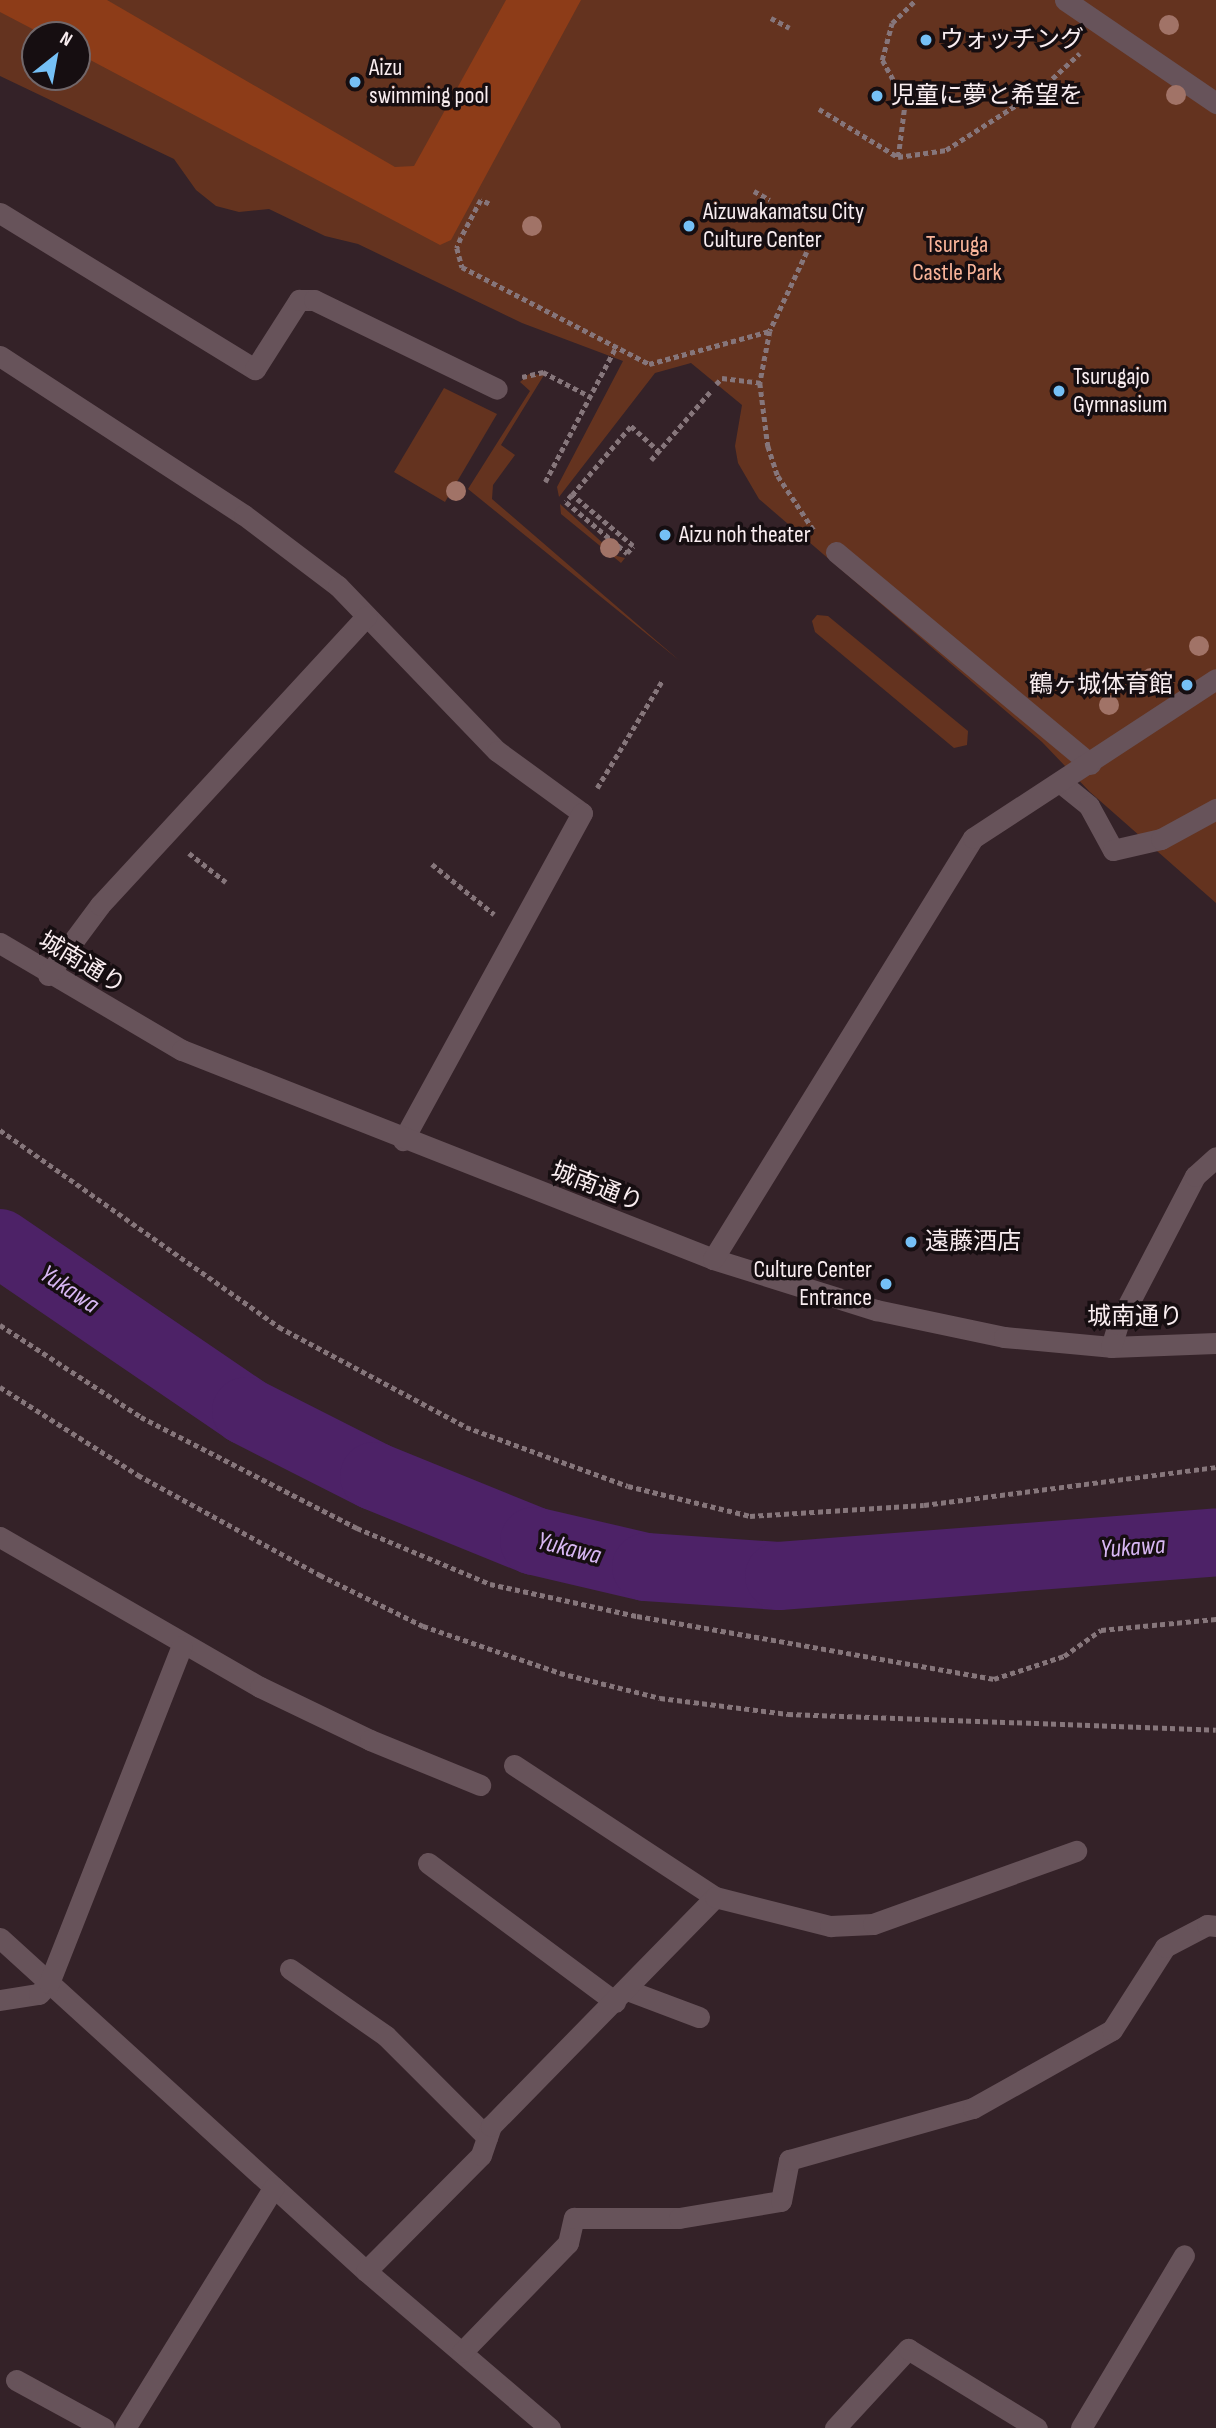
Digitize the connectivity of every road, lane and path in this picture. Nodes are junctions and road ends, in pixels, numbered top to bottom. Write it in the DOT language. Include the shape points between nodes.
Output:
graph roads {
  1 [pos="915,0"];
  2 [pos="1065,0"];
  3 [pos="771,18"];
  4 [pos="790,28"];
  5 [pos="1080,53"];
  6 [pos="1216,103"];
  7 [pos="819,110"];
  8 [pos="898,157"];
  9 [pos="754,191"];
  10 [pos="769,200"];
  11 [pos="489,204"];
  12 [pos="0,213"];
  13 [pos="807,252"];
  14 [pos="770,331"];
  15 [pos="616,347"];
  16 [pos="0,356"];
  17 [pos="760,383"];
  18 [pos="716,384"];
  19 [pos="507,386"];
  20 [pos="710,392"];
  21 [pos="591,397"];
  22 [pos="659,450"];
  23 [pos="651,460"];
  24 [pos="545,482"];
  25 [pos="572,495"];
  26 [pos="836,552"];
  27 [pos="367,617"];
  28 [pos="1216,679"];
  29 [pos="662,681"];
  30 [pos="1090,764"];
  31 [pos="1061,783"];
  32 [pos="1216,809"];
  33 [pos="582,813"];
  34 [pos="164,833"];
  35 [pos="432,864"];
  36 [pos="226,882"];
  37 [pos="516,932"];
  38 [pos="0,943"];
  39 [pos="48,975"];
  40 [pos="0,1129"];
  41 [pos="403,1140"];
  42 [pos="1216,1157"];
  43 [pos="713,1259"];
  44 [pos="0,1325"];
  45 [pos="1216,1343"];
  46 [pos="1111,1347"];
  47 [pos="0,1387"];
  48 [pos="1216,1467"];
  49 [pos="0,1537"];
  50 [pos="1216,1619"];
  51 [pos="182,1646"];
  52 [pos="1216,1730"];
  53 [pos="514,1765"];
  54 [pos="480,1785"];
  55 [pos="1076,1852"];
  56 [pos="428,1863"];
  57 [pos="715,1897"];
  58 [pos="1216,1926"];
  59 [pos="0,1938"];
  60 [pos="290,1969"];
  61 [pos="49,1983"];
  62 [pos="621,1996"];
  63 [pos="0,2000"];
  64 [pos="699,2017"];
  65 [pos="487,2137"];
  66 [pos="274,2187"];
  67 [pos="1184,2255"];
  68 [pos="366,2271"];
  69 [pos="463,2352"];
  70 [pos="16,2379"];
  71 [pos="104,2428"];
  72 [pos="125,2428"];
  73 [pos="550,2428"];
  74 [pos="835,2428"];
  75 [pos="1037,2428"];
  76 [pos="1081,2428"];
  1 -- 8 [label="path" via="892,23 882,60 905,102"];
  2 -- 6 [label="street"];
  3 -- 4 [label="path"];
  5 -- 8 [label="path" via="1040,90 946,149"];
  7 -- 8 [label="path"];
  9 -- 10 [label="path"];
  11 -- 15 [label="path" via="481,200 457,248 462,267"];
  12 -- 19 [label="street" via="255,369 299,300 314,300"];
  13 -- 14 [label="path"];
  14 -- 15 [label="path" via="656,365"];
  14 -- 17 [label="path"];
  15 -- 21 [label="path"];
  16 -- 27 [label="street" via="244,515 338,586"];
  17 -- 18 [label="path" via="722,378"];
  17 -- 26 [label="path" via="768,446 778,476 800,513"];
  19 -- 21 [label="path" via="528,373 543,372"];
  20 -- 22 [label="path"];
  21 -- 24 [label="path"];
  22 -- 23 [label="path"];
  22 -- 25 [label="path" via="631,426"];
  25 -- 25 [label="path" via="566,502 627,553 632,551 633,546"];
  26 -- 30 [label="street"];
  27 -- 33 [label="street" via="497,751"];
  27 -- 34 [label="street"];
  28 -- 30 [label="street"];
  29 -- 33 [label="path"];
  30 -- 31 [label="street"];
  31 -- 32 [label="street" via="1089,806 1113,850 1161,839"];
  31 -- 43 [label="street" via="985,829 954,864"];
  33 -- 37 [label="street"];
  34 -- 36 [label="path"];
  34 -- 39 [label="street" via="100,905"];
  35 -- 37 [label="path"];
  37 -- 41 [label="street"];
  38 -- 39 [label="street, 城南通り"];
  39 -- 41 [label="street, 城南通り" via="182,1050"];
  40 -- 48 [label="path" via="279,1327 466,1427 628,1486 750,1516 924,1505"];
  41 -- 43 [label="street, 城南通り"];
  42 -- 46 [label="street" via="1195,1176 1118,1324"];
  43 -- 46 [label="street, 城南通り" via="876,1310 1004,1337"];
  44 -- 50 [label="path" via="141,1417 357,1528 489,1584 637,1616 994,1679 1065,1656 1101,1630"];
  45 -- 46 [label="street, 城南通り"];
  47 -- 52 [label="path" via="148,1481 320,1575 423,1626 560,1673 660,1698 788,1714 918,1723"];
  49 -- 51 [label="street"];
  51 -- 54 [label="street" via="370,1740"];
  51 -- 61 [label="street"];
  53 -- 57 [label="street"];
  55 -- 57 [label="street" via="873,1924 830,1926"];
  56 -- 62 [label="street"];
  57 -- 62 [label="street"];
  58 -- 69 [label="street" via="1207,1925 1165,1947 1112,2030 973,2108 789,2160 781,2201 679,2218 574,2218 568,2243"];
  59 -- 61 [label="street"];
  60 -- 65 [label="street" via="386,2036"];
  61 -- 63 [label="street" via="39,1994"];
  61 -- 66 [label="street"];
  62 -- 64 [label="street"];
  62 -- 65 [label="street" via="491,2126"];
  65 -- 68 [label="street" via="481,2155"];
  66 -- 68 [label="street"];
  66 -- 72 [label="street"];
  67 -- 76 [label="street"];
  68 -- 69 [label="street"];
  69 -- 73 [label="street"];
  70 -- 71 [label="street"];
  74 -- 75 [label="street" via="908,2350"];
}
